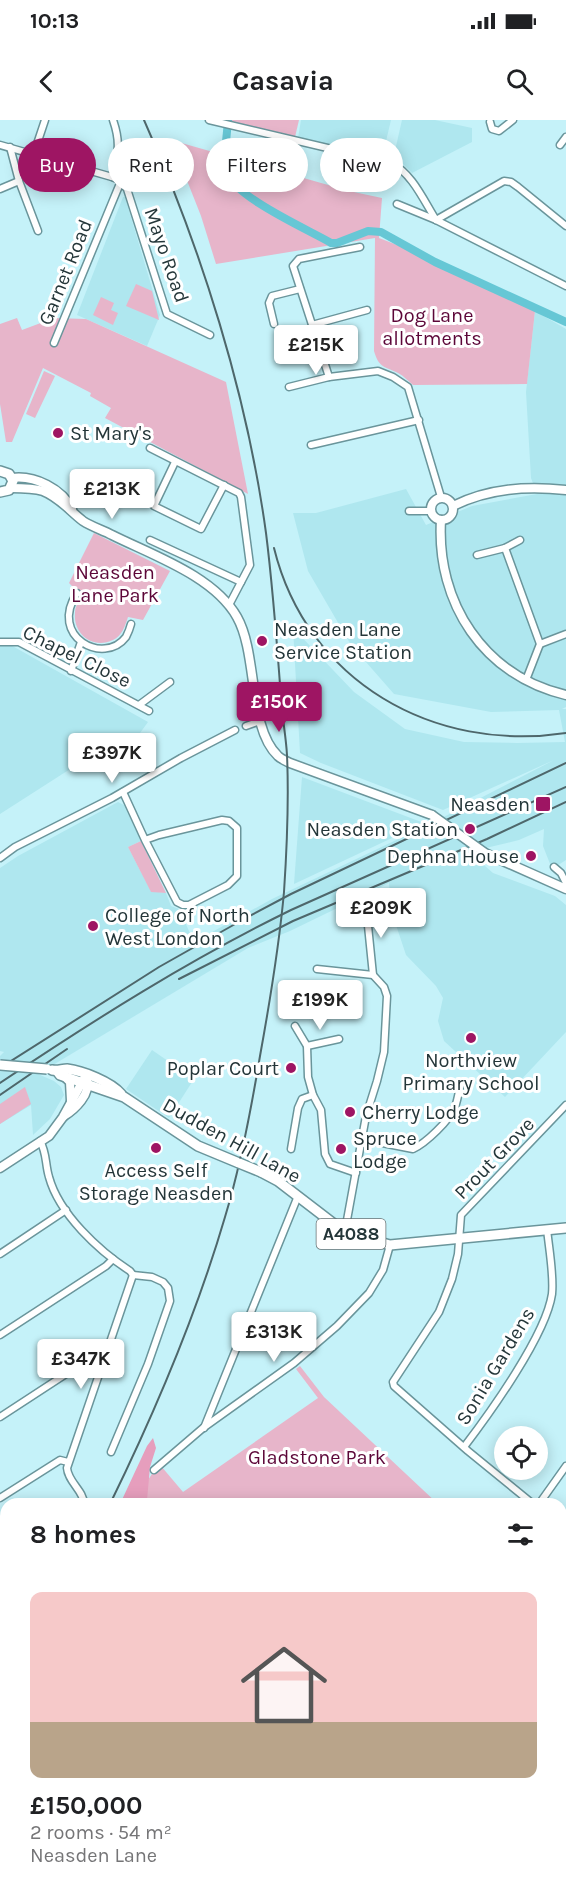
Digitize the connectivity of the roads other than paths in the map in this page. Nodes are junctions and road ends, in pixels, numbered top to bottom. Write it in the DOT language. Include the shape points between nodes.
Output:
graph roads {
  1 [pos="45,120"];
  2 [pos="113,120"];
  3 [pos="209,120"];
  4 [pos="513,120"];
  5 [pos="490,122"];
  6 [pos="566,137"];
  7 [pos="39,138"];
  8 [pos="118,138"];
  9 [pos="0,145"];
  10 [pos="560,145"];
  11 [pos="10,147"];
  12 [pos="18,149"];
  13 [pos="18,178"];
  14 [pos="18,182"];
  15 [pos="0,189"];
  16 [pos="23,192"];
  17 [pos="117,192"];
  18 [pos="129,192"];
  19 [pos="398,204"];
  20 [pos="436,220"];
  21 [pos="566,226"];
  22 [pos="38,231"];
  23 [pos="360,247"];
  24 [pos="566,286"];
  25 [pos="300,289"];
  26 [pos="367,310"];
  27 [pos="274,324"];
  28 [pos="312,326"];
  29 [pos="210,335"];
  30 [pos="54,342"];
  31 [pos="329,377"];
  32 [pos="289,387"];
  33 [pos="419,420"];
  34 [pos="311,445"];
  35 [pos="150,448"];
  36 [pos="0,461"];
  37 [pos="175,462"];
  38 [pos="1,471"];
  39 [pos="11,483"];
  40 [pos="224,485"];
  41 [pos="566,490"];
  42 [pos="0,492"];
  43 [pos="441,497"];
  44 [pos="453,506"];
  45 [pos="409,511"];
  46 [pos="430,511"];
  47 [pos="441,520"];
  48 [pos="150,540"];
  49 [pos="520,540"];
  50 [pos="505,548"];
  51 [pos="477,555"];
  52 [pos="242,582"];
  53 [pos="77,593"];
  54 [pos="229,604"];
  55 [pos="131,624"];
  56 [pos="566,634"];
  57 [pos="0,642"];
  58 [pos="81,642"];
  59 [pos="540,644"];
  60 [pos="71,670"];
  61 [pos="525,680"];
  62 [pos="170,682"];
  63 [pos="566,695"];
  64 [pos="139,705"];
  65 [pos="149,711"];
  66 [pos="260,721"];
  67 [pos="246,726"];
  68 [pos="235,730"];
  69 [pos="123,792"];
  70 [pos="145,840"];
  71 [pos="0,858"];
  72 [pos="554,867"];
  73 [pos="566,887"];
  74 [pos="366,906"];
  75 [pos="317,969"];
  76 [pos="373,975"];
  77 [pos="295,1026"];
  78 [pos="339,1039"];
  79 [pos="307,1046"];
  80 [pos="0,1065"];
  81 [pos="56,1072"];
  82 [pos="86,1081"];
  83 [pos="461,1082"];
  84 [pos="103,1090"];
  85 [pos="313,1095"];
  86 [pos="124,1097"];
  87 [pos="82,1099"];
  88 [pos="71,1101"];
  89 [pos="566,1105"];
  90 [pos="63,1117"];
  91 [pos="362,1139"];
  92 [pos="40,1141"];
  93 [pos="291,1149"];
  94 [pos="0,1168"];
  95 [pos="356,1173"];
  96 [pos="298,1197"];
  97 [pos="66,1210"];
  98 [pos="566,1228"];
  99 [pos="547,1229"];
  100 [pos="345,1231"];
  101 [pos="459,1239"];
  102 [pos="390,1245"];
  103 [pos="0,1254"];
  104 [pos="113,1259"];
  105 [pos="133,1275"];
  106 [pos="0,1335"];
  107 [pos="106,1356"];
  108 [pos="0,1417"];
  109 [pos="203,1428"];
  110 [pos="464,1447"];
  111 [pos="111,1452"];
  112 [pos="68,1462"];
  113 [pos="566,1466"];
  114 [pos="154,1470"];
  115 [pos="0,1498"];
  116 [pos="81,1498"];
  117 [pos="526,1498"];
  118 [pos="543,1498"];
  1 -- 7 [label="street"];
  2 -- 8 [label="street"];
  3 -- 20 [label="street" via="391,162 406,174"];
  4 -- 5 [label="street" via="499,131 492,129"];
  6 -- 10 [label="street"];
  9 -- 11 [label="street"];
  11 -- 12 [label="street"];
  11 -- 13 [label="street"];
  14 -- 15 [label="street"];
  16 -- 22 [label="street"];
  17 -- 30 [label="street, Garnet Road"];
  18 -- 29 [label="street, Mayo Road" via="167,314"];
  19 -- 20 [label="street"];
  20 -- 21 [label="street" via="504,181 518,187"];
  20 -- 24 [label="street"];
  23 -- 25 [label="street" via="299,260 293,266"];
  25 -- 27 [label="street" via="272,297 269,303"];
  25 -- 28 [label="street"];
  26 -- 28 [label="street"];
  28 -- 31 [label="street"];
  31 -- 32 [label="street"];
  31 -- 33 [label="street" via="378,371 393,377 408,387"];
  33 -- 34 [label="street"];
  33 -- 43 [label="street"];
  35 -- 37 [label="street"];
  36 -- 38 [label="main road"];
  37 -- 40 [label="street"];
  37 -- 40 [label="street" via="154,506 201,529"];
  38 -- 39 [label="main road" via="9,474"];
  39 -- 42 [label="main road" via="6,492"];
  39 -- 54 [label="main road" via="37,482 53,488 84,521 164,560 209,586"];
  40 -- 52 [label="street" via="241,497 250,565"];
  41 -- 44 [label="main road" via="509,488 468,498"];
  43 -- 44 [label="main road"];
  43 -- 46 [label="main road" via="432,503"];
  44 -- 47 [label="main road" via="452,515"];
  45 -- 46 [label="street"];
  46 -- 47 [label="main road"];
  47 -- 61 [label="main road" via="443,565 464,622 487,652"];
  48 -- 52 [label="street"];
  49 -- 50 [label="street"];
  50 -- 51 [label="street"];
  50 -- 59 [label="street"];
  52 -- 54 [label="street"];
  53 -- 58 [label="street" via="68,618 70,628"];
  54 -- 66 [label="main road" via="244,632"];
  55 -- 58 [label="street" via="126,636 114,646 97,648"];
  56 -- 59 [label="street"];
  57 -- 60 [label="street, Chapel Close" via="19,642"];
  58 -- 60 [label="street"];
  59 -- 61 [label="street"];
  60 -- 64 [label="street, Chapel Close"];
  61 -- 63 [label="main road"];
  62 -- 64 [label="street, Chapel Close"];
  64 -- 65 [label="street, Chapel Close"];
  66 -- 67 [label="street"];
  66 -- 73 [label="main road, bridge" via="278,756 290,763 432,815 485,852"];
  68 -- 69 [label="street"];
  69 -- 70 [label="street"];
  69 -- 71 [label="street"];
  70 -- 70 [label="street" via="177,902 183,905 234,881 238,870 237,828 229,821"];
  72 -- 73 [label="street"];
  74 -- 76 [label="street"];
  75 -- 76 [label="street"];
  76 -- 91 [label="street" via="387,996 384,1052"];
  77 -- 79 [label="street"];
  78 -- 79 [label="street"];
  79 -- 85 [label="street"];
  80 -- 81 [label="main road, Dudden Hill Lane / A4088, bridge"];
  81 -- 82 [label="main road, Dudden Hill Lane / A4088" via="64,1069"];
  81 -- 88 [label="main road" via="69,1082"];
  82 -- 84 [label="main road, Dudden Hill Lane / A4088"];
  82 -- 86 [label="main road, Dudden Hill Lane / A4088" via="91,1076 108,1083"];
  82 -- 87 [label="main road"];
  82 -- 88 [label="main road"];
  83 -- 91 [label="street" via="451,1115 421,1145 413,1149"];
  84 -- 86 [label="main road, Dudden Hill Lane / A4088"];
  84 -- 87 [label="main road"];
  85 -- 93 [label="street" via="302,1099"];
  85 -- 95 [label="street" via="321,1110 325,1154 330,1164"];
  86 -- 96 [label="main road, Dudden Hill Lane / A4088, bridge" via="198,1146 261,1172"];
  87 -- 90 [label="main road"];
  88 -- 90 [label="main road"];
  89 -- 101 [label="street, Prout Grove" via="462,1215"];
  90 -- 92 [label="main road" via="49,1136"];
  91 -- 95 [label="street"];
  92 -- 94 [label="main road"];
  92 -- 97 [label="street" via="46,1152 49,1178"];
  95 -- 100 [label="street"];
  96 -- 100 [label="main road, Dudden Hill Lane / A4088"];
  96 -- 109 [label="street"];
  97 -- 103 [label="street"];
  97 -- 104 [label="street"];
  98 -- 99 [label="main road, Dudden Hill Lane / A4088"];
  99 -- 101 [label="main road, Dudden Hill Lane / A4088"];
  99 -- 110 [label="street, Sonia Gardens" via="552,1292 548,1311 505,1388"];
  100 -- 102 [label="main road, Dudden Hill Lane / A4088"];
  101 -- 102 [label="main road, Dudden Hill Lane / A4088"];
  101 -- 110 [label="street, Prout Grove" via="452,1279 439,1312 393,1382"];
  102 -- 109 [label="street" via="369,1293 352,1312 294,1363"];
  104 -- 105 [label="street"];
  104 -- 106 [label="street"];
  105 -- 107 [label="street"];
  105 -- 111 [label="street" via="164,1282 170,1301"];
  107 -- 108 [label="street" via="92,1357"];
  107 -- 112 [label="street"];
  109 -- 114 [label="street"];
  110 -- 117 [label="street"];
  112 -- 115 [label="street" via="60,1460"];
  112 -- 116 [label="street" via="67,1473"];
  113 -- 118 [label="street"];
}
